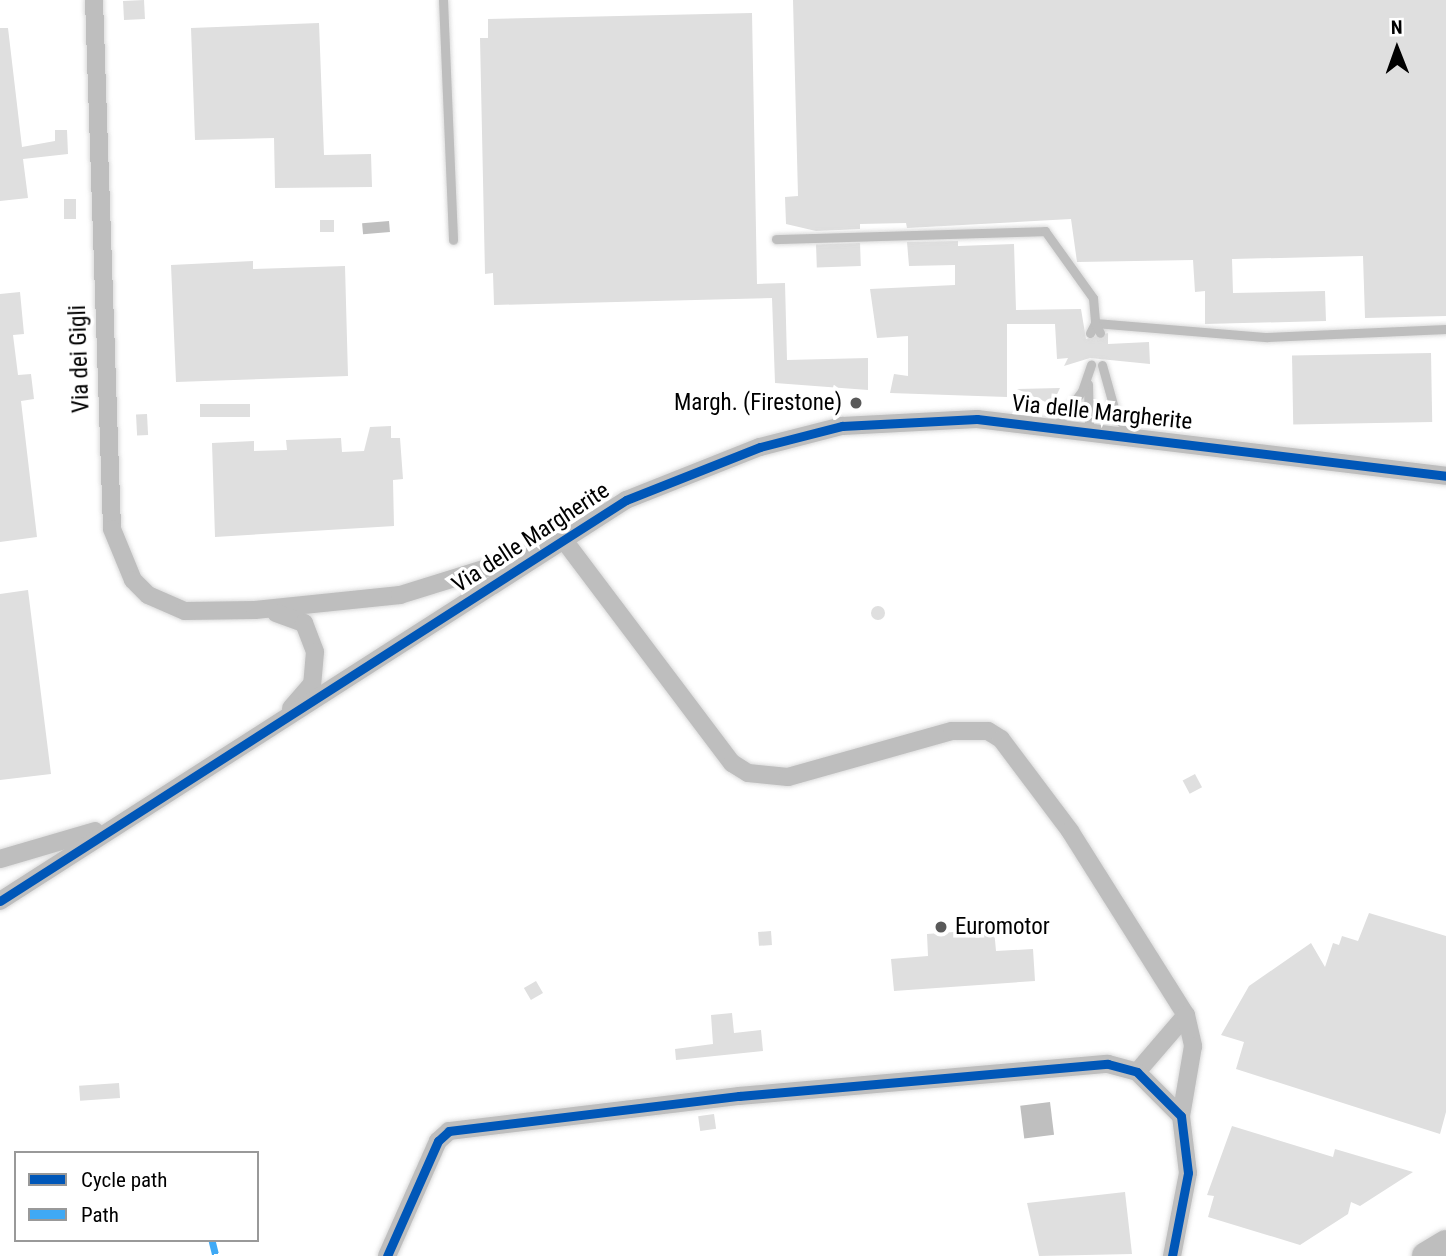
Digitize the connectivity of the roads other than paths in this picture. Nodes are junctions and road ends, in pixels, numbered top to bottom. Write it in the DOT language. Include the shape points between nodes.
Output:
graph roads {
  1 [pos="94,0"];
  2 [pos="443,0"];
  3 [pos="776,239"];
  4 [pos="453,240"];
  5 [pos="1095,323"];
  6 [pos="1446,329"];
  7 [pos="1095,333"];
  8 [pos="1102,365"];
  9 [pos="1056,426"];
  10 [pos="1089,429"];
  11 [pos="1129,433"];
  12 [pos="1446,476"];
  13 [pos="556,544"];
  14 [pos="255,610"];
  15 [pos="282,720"];
  16 [pos="136,813"];
  17 [pos="0,859"];
  18 [pos="0,901"];
  19 [pos="1186,1015"];
  20 [pos="1137,1072"];
  21 [pos="1181,1116"];
  22 [pos="1446,1244"];
  23 [pos="387,1256"];
  24 [pos="1172,1256"];
  25 [pos="1426,1256"];
  1 -- 14 [label="street, Via dei Gigli" via="113,542 133,580 168,606 185,611"];
  2 -- 4 [label="lane"];
  3 -- 5 [label="lane" via="1045,231 1093,298"];
  5 -- 6 [label="lane" via="1267,337"];
  5 -- 7 [label="lane"];
  8 -- 11 [label="lane" via="1116,415"];
  9 -- 10 [label="street, Via delle Margherite"];
  9 -- 10 [label="lane" via="1082,391 1091,365"];
  9 -- 13 [label="street, Via delle Margherite" via="976,419 842,426 760,447 626,500"];
  10 -- 11 [label="street, Via delle Margherite"];
  11 -- 12 [label="street, Via delle Margherite"];
  13 -- 14 [label="street, Via dei Gigli" via="400,596"];
  13 -- 15 [label="street, Via delle Margherite"];
  13 -- 19 [label="street" via="721,749 748,773 788,778 951,731 988,732 1001,739 1070,831"];
  14 -- 15 [label="street, Via dei Gigli" via="287,614 304,623 312,637 312,684"];
  15 -- 16 [label="street, Via delle Margherite"];
  16 -- 17 [label="street"];
  16 -- 18 [label="street, Via delle Margherite"];
  19 -- 20 [label="street"];
  19 -- 21 [label="street" via="1193,1046"];
  20 -- 21 [label="street"];
  20 -- 23 [label="street" via="1065,1065 449,1130 438,1141"];
  21 -- 24 [label="street" via="1188,1173"];
  22 -- 25 [label="main road"];
}
